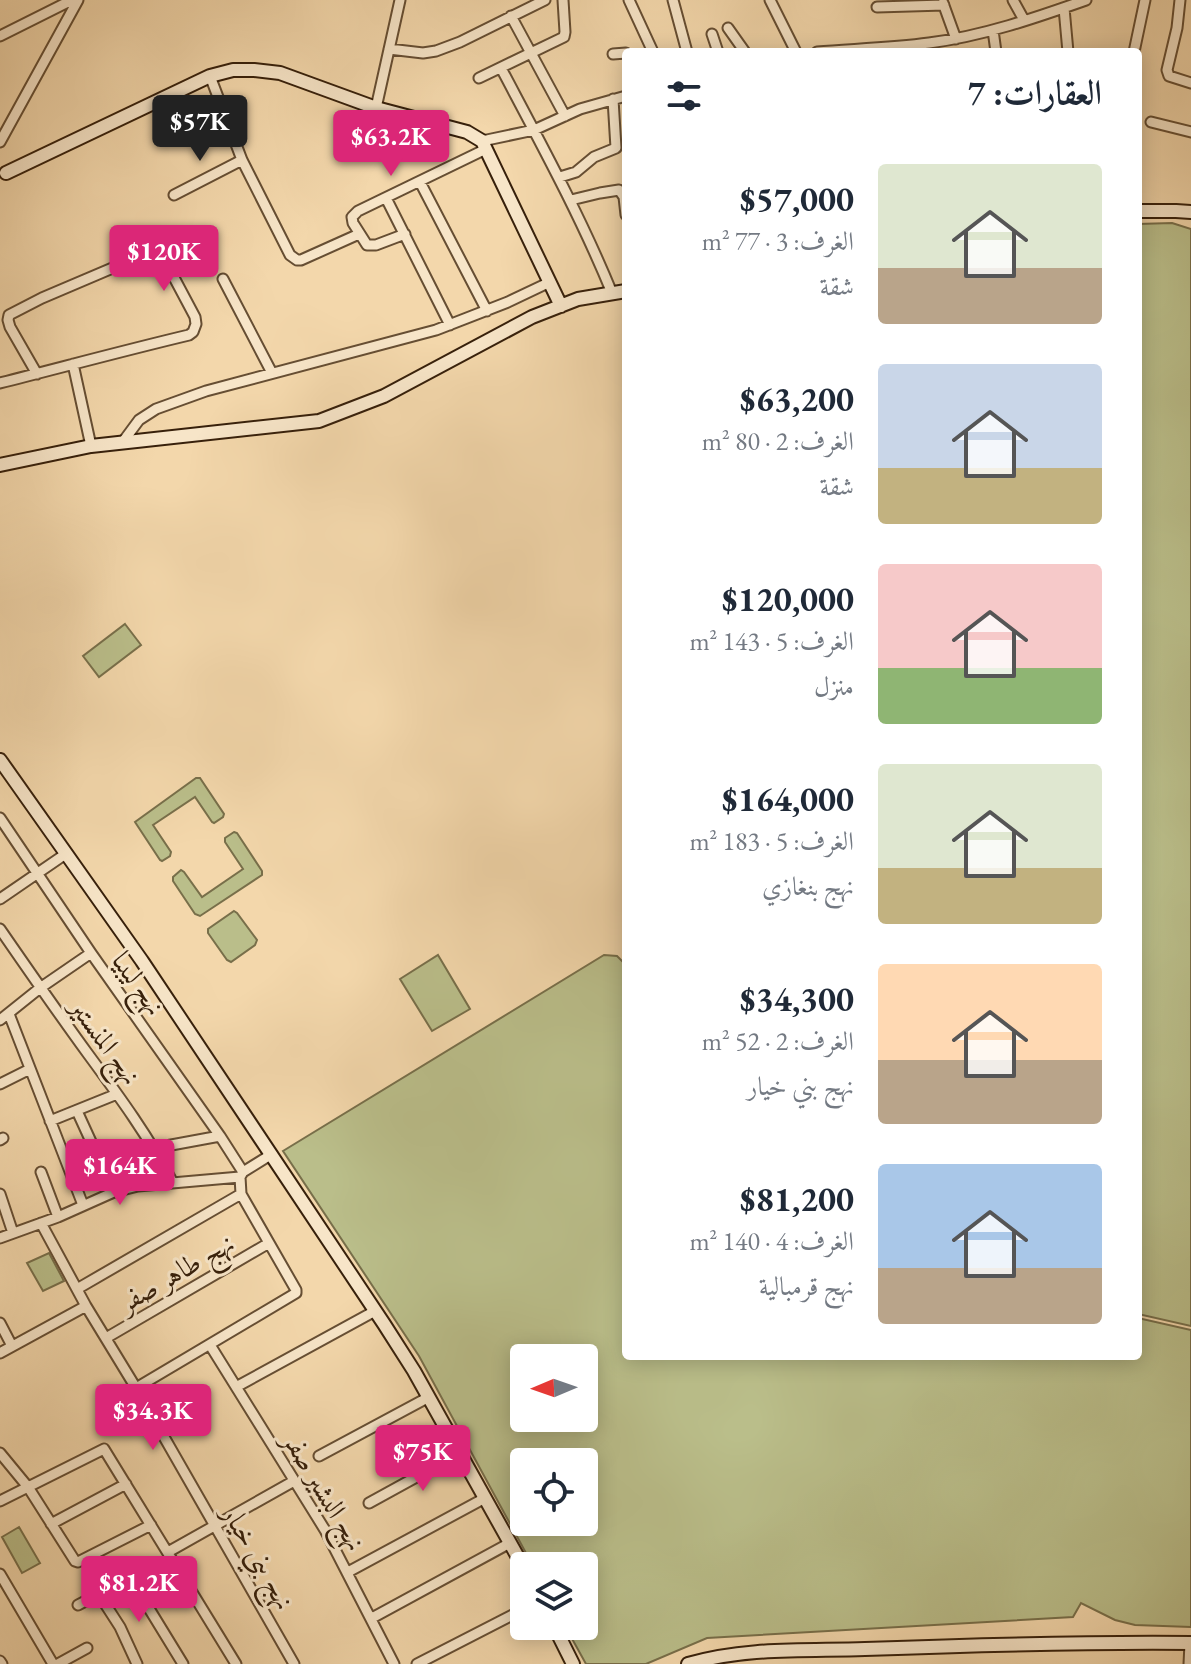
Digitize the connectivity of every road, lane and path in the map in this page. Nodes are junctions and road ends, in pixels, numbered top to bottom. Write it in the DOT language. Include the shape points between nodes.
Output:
graph roads {
  1 [pos="72,0"];
  2 [pos="78,0"];
  3 [pos="400,0"];
  4 [pos="545,0"];
  5 [pos="563,0"];
  6 [pos="629,0"];
  7 [pos="673,0"];
  8 [pos="1013,0"];
  9 [pos="1086,0"];
  10 [pos="1145,0"];
  11 [pos="1180,0"];
  12 [pos="771,1"];
  13 [pos="943,3"];
  14 [pos="877,7"];
  15 [pos="1064,8"];
  16 [pos="511,16"];
  17 [pos="1024,20"];
  18 [pos="728,28"];
  19 [pos="993,30"];
  20 [pos="712,34"];
  21 [pos="0,36"];
  22 [pos="956,39"];
  23 [pos="651,48"];
  24 [pos="686,48"];
  25 [pos="717,48"];
  26 [pos="742,48"];
  27 [pos="794,48"];
  28 [pos="926,48"];
  29 [pos="995,48"];
  30 [pos="1068,48"];
  31 [pos="1135,48"];
  32 [pos="389,49"];
  33 [pos="531,52"];
  34 [pos="622,53"];
  35 [pos="613,54"];
  36 [pos="501,68"];
  37 [pos="210,76"];
  38 [pos="479,78"];
  39 [pos="1191,83"];
  40 [pos="622,97"];
  41 [pos="613,99"];
  42 [pos="376,108"];
  43 [pos="565,116"];
  44 [pos="1151,122"];
  45 [pos="534,130"];
  46 [pos="1191,132"];
  47 [pos="0,142"];
  48 [pos="484,145"];
  49 [pos="343,146"];
  50 [pos="242,160"];
  51 [pos="2,171"];
  52 [pos="560,177"];
  53 [pos="420,182"];
  54 [pos="622,193"];
  55 [pos="174,195"];
  56 [pos="386,198"];
  57 [pos="571,200"];
  58 [pos="1142,211"];
  59 [pos="1191,212"];
  60 [pos="359,234"];
  61 [pos="405,234"];
  62 [pos="223,279"];
  63 [pos="550,282"];
  64 [pos="622,292"];
  65 [pos="612,293"];
  66 [pos="561,306"];
  67 [pos="487,311"];
  68 [pos="450,325"];
  69 [pos="5,329"];
  70 [pos="73,364"];
  71 [pos="272,373"];
  72 [pos="37,374"];
  73 [pos="0,383"];
  74 [pos="122,443"];
  75 [pos="91,446"];
  76 [pos="0,465"];
  77 [pos="0,760"];
  78 [pos="1,821"];
  79 [pos="67,853"];
  80 [pos="37,874"];
  81 [pos="0,899"];
  82 [pos="0,929"];
  83 [pos="91,953"];
  84 [pos="40,988"];
  85 [pos="4,1017"];
  86 [pos="30,1069"];
  87 [pos="0,1084"];
  88 [pos="117,1094"];
  89 [pos="77,1111"];
  90 [pos="50,1121"];
  91 [pos="220,1136"];
  92 [pos="155,1148"];
  93 [pos="272,1154"];
  94 [pos="41,1172"];
  95 [pos="242,1175"];
  96 [pos="173,1183"];
  97 [pos="114,1192"];
  98 [pos="0,1194"];
  99 [pos="241,1194"];
  100 [pos="83,1205"];
  101 [pos="58,1217"];
  102 [pos="41,1223"];
  103 [pos="13,1233"];
  104 [pos="0,1238"];
  105 [pos="269,1243"];
  106 [pos="77,1289"];
  107 [pos="86,1306"];
  108 [pos="375,1311"];
  109 [pos="0,1323"];
  110 [pos="106,1338"];
  111 [pos="210,1345"];
  112 [pos="12,1346"];
  113 [pos="0,1353"];
  114 [pos="236,1387"];
  115 [pos="136,1388"];
  116 [pos="429,1397"];
  117 [pos="0,1453"];
  118 [pos="460,1453"];
  119 [pos="319,1456"];
  120 [pos="294,1481"];
  121 [pos="126,1484"];
  122 [pos="28,1487"];
  123 [pos="485,1498"];
  124 [pos="0,1501"];
  125 [pos="369,1503"];
  126 [pos="51,1524"];
  127 [pos="151,1525"];
  128 [pos="216,1527"];
  129 [pos="510,1543"];
  130 [pos="168,1552"];
  131 [pos="515,1552"];
  132 [pos="348,1572"];
  133 [pos="0,1574"];
  134 [pos="133,1583"];
  135 [pos="104,1602"];
  136 [pos="78,1605"];
  137 [pos="510,1616"];
  138 [pos="372,1618"];
  139 [pos="561,1640"];
  140 [pos="1191,1643"];
  141 [pos="87,1648"];
  142 [pos="56,1664"];
  143 [pos="137,1664"];
  144 [pos="183,1664"];
  145 [pos="236,1664"];
  146 [pos="294,1664"];
  147 [pos="394,1664"];
  148 [pos="417,1664"];
  149 [pos="573,1664"];
  150 [pos="688,1664"];
  151 [pos="1189,1664"];
  1 -- 21 [label="street"];
  2 -- 47 [label="street"];
  3 -- 32 [label="street"];
  4 -- 16 [label="street"];
  5 -- 33 [label="street" via="564,37"];
  6 -- 23 [label="street"];
  7 -- 24 [label="street"];
  8 -- 17 [label="street"];
  9 -- 15 [label="street"];
  10 -- 31 [label="street"];
  11 -- 39 [label="street" via="1167,74"];
  12 -- 27 [label="street"];
  13 -- 14 [label="street"];
  13 -- 22 [label="street"];
  15 -- 17 [label="street"];
  15 -- 30 [label="street"];
  16 -- 32 [label="street" via="436,51"];
  16 -- 33 [label="street"];
  17 -- 19 [label="street"];
  18 -- 26 [label="street"];
  19 -- 22 [label="street"];
  19 -- 29 [label="street"];
  20 -- 25 [label="street"];
  22 -- 28 [label="street"];
  32 -- 42 [label="street"];
  33 -- 36 [label="street"];
  33 -- 43 [label="street"];
  34 -- 35 [label="street"];
  36 -- 38 [label="street"];
  36 -- 45 [label="street"];
  37 -- 42 [label="street" via="233,70 280,73"];
  37 -- 50 [label="street"];
  37 -- 51 [label="street"];
  40 -- 41 [label="street"];
  41 -- 43 [label="street"];
  41 -- 52 [label="street" via="616,148"];
  42 -- 48 [label="street" via="467,132"];
  42 -- 49 [label="street" via="370,132"];
  43 -- 45 [label="street"];
  44 -- 46 [label="street"];
  45 -- 48 [label="street"];
  45 -- 52 [label="street"];
  48 -- 53 [label="street"];
  48 -- 63 [label="street"];
  50 -- 55 [label="street"];
  50 -- 60 [label="street" via="293,258 301,260"];
  52 -- 57 [label="street"];
  53 -- 56 [label="street"];
  53 -- 67 [label="street"];
  54 -- 57 [label="street" via="611,190"];
  56 -- 60 [label="street" via="354,214"];
  56 -- 61 [label="street"];
  57 -- 65 [label="street"];
  58 -- 59 [label="street"];
  60 -- 61 [label="street" via="371,246"];
  61 -- 68 [label="street"];
  62 -- 71 [label="street"];
  63 -- 66 [label="street"];
  63 -- 67 [label="street"];
  64 -- 65 [label="street"];
  65 -- 66 [label="street"];
  66 -- 74 [label="street" via="384,396 319,421"];
  67 -- 68 [label="street"];
  68 -- 71 [label="street"];
  69 -- 70 [label="street" via="9,315 42,298 143,255 162,255 195,317 193,332"];
  69 -- 72 [label="street"];
  70 -- 72 [label="street"];
  70 -- 75 [label="street"];
  71 -- 74 [label="street" via="156,409 139,420"];
  72 -- 73 [label="street"];
  74 -- 75 [label="street"];
  75 -- 76 [label="street"];
  77 -- 79 [label="street"];
  78 -- 80 [label="street, نهج ليبيا"];
  79 -- 80 [label="street"];
  79 -- 93 [label="street"];
  80 -- 81 [label="street"];
  80 -- 83 [label="street, نهج ليبيا"];
  82 -- 84 [label="street, نهج المنستير"];
  83 -- 84 [label="street"];
  83 -- 91 [label="street, نهج ليبيا"];
  84 -- 85 [label="street"];
  84 -- 88 [label="street, نهج المنستير"];
  85 -- 86 [label="street"];
  86 -- 87 [label="street"];
  86 -- 90 [label="street"];
  88 -- 89 [label="street"];
  88 -- 92 [label="street, نهج المنستير"];
  89 -- 90 [label="street"];
  89 -- 97 [label="street"];
  90 -- 100 [label="street"];
  91 -- 92 [label="street"];
  91 -- 95 [label="street, نهج ليبيا"];
  92 -- 96 [label="street, نهج المنستير"];
  93 -- 95 [label="street"];
  93 -- 108 [label="street"];
  94 -- 101 [label="street"];
  95 -- 96 [label="street"];
  95 -- 99 [label="street"];
  96 -- 97 [label="street"];
  97 -- 100 [label="street"];
  98 -- 103 [label="street"];
  99 -- 105 [label="street"];
  99 -- 106 [label="street"];
  100 -- 101 [label="street"];
  101 -- 102 [label="street"];
  102 -- 103 [label="street"];
  102 -- 106 [label="street, نهج بني خيار"];
  103 -- 104 [label="street"];
  105 -- 110 [label="street, نهج طاهر صفر"];
  105 -- 111 [label="street" via="296,1293"];
  106 -- 107 [label="street, نهج بني خيار"];
  107 -- 110 [label="street, نهج بني خيار"];
  107 -- 112 [label="street"];
  108 -- 114 [label="street"];
  108 -- 116 [label="street"];
  109 -- 112 [label="street"];
  110 -- 115 [label="street, نهج بني خيار"];
  111 -- 114 [label="street, نهج البشير صفر"];
  111 -- 115 [label="street"];
  112 -- 113 [label="street"];
  114 -- 120 [label="street, نهج البشير صفر"];
  115 -- 128 [label="street, نهج بني خيار"];
  116 -- 118 [label="street"];
  116 -- 119 [label="street"];
  117 -- 122 [label="street"];
  118 -- 123 [label="street"];
  118 -- 125 [label="street"];
  120 -- 128 [label="street"];
  120 -- 132 [label="street, نهج البشير صفر"];
  121 -- 122 [label="street" via="102,1450"];
  121 -- 126 [label="street"];
  121 -- 127 [label="street"];
  122 -- 124 [label="street"];
  122 -- 126 [label="street"];
  123 -- 129 [label="street"];
  123 -- 132 [label="street"];
  126 -- 127 [label="street" via="76,1562"];
  127 -- 130 [label="street"];
  128 -- 130 [label="street"];
  128 -- 146 [label="street, نهج بني خيار"];
  129 -- 131 [label="street"];
  129 -- 138 [label="street"];
  130 -- 145 [label="street"];
  132 -- 138 [label="street, نهج البشير صفر"];
  133 -- 142 [label="street"];
  134 -- 135 [label="street"];
  134 -- 144 [label="street"];
  134 -- 144 [label="street" via="123,1566"];
  135 -- 136 [label="street" via="98,1595"];
  135 -- 143 [label="street"];
  137 -- 148 [label="street"];
  138 -- 147 [label="street, نهج البشير صفر"];
  139 -- 149 [label="street"];
  140 -- 150 [label="street" via="784,1651"];
  140 -- 151 [label="street"];
  141 -- 142 [label="street"];
}
